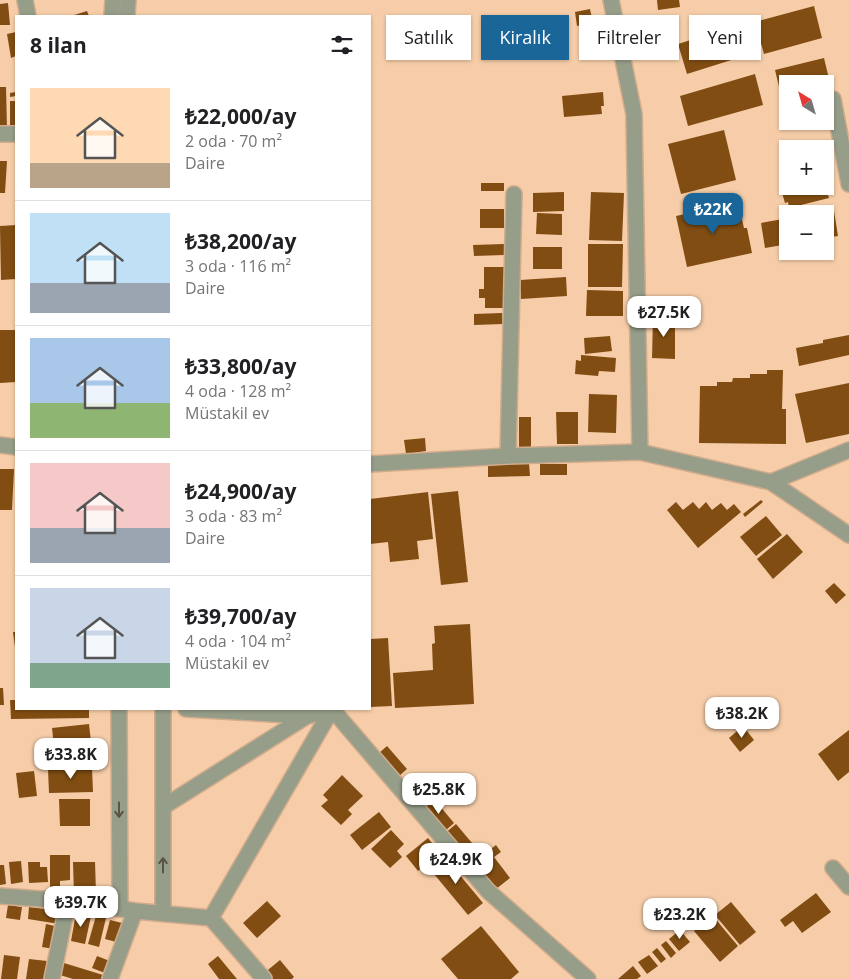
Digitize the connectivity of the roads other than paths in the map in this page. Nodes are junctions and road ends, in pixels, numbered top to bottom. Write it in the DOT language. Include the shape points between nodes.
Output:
graph roads {
  1 [pos="25,0"];
  2 [pos="113,0"];
  3 [pos="128,0"];
  4 [pos="611,0"];
  5 [pos="28,15"];
  6 [pos="112,15"];
  7 [pos="127,15"];
  8 [pos="834,104"];
  9 [pos="0,134"];
  10 [pos="15,134"];
  11 [pos="849,184"];
  12 [pos="514,194"];
  13 [pos="0,445"];
  14 [pos="15,447"];
  15 [pos="849,450"];
  16 [pos="640,452"];
  17 [pos="508,456"];
  18 [pos="371,464"];
  19 [pos="770,482"];
  20 [pos="849,535"];
  21 [pos="119,710"];
  22 [pos="163,710"];
  23 [pos="203,710"];
  24 [pos="328,710"];
  25 [pos="331,710"];
  26 [pos="333,710"];
  27 [pos="307,716"];
  28 [pos="163,807"];
  29 [pos="833,868"];
  30 [pos="849,887"];
  31 [pos="0,896"];
  32 [pos="68,901"];
  33 [pos="127,910"];
  34 [pos="163,913"];
  35 [pos="211,918"];
  36 [pos="52,979"];
  37 [pos="110,979"];
  38 [pos="264,979"];
  39 [pos="588,979"];
  1 -- 5 [label="street"];
  2 -- 6 [label="street"];
  3 -- 7 [label="street"];
  4 -- 16 [label="street" via="634,114"];
  8 -- 11 [label="street"];
  9 -- 10 [label="street"];
  12 -- 17 [label="street"];
  13 -- 14 [label="street"];
  15 -- 19 [label="street"];
  16 -- 17 [label="street"];
  16 -- 19 [label="street"];
  17 -- 18 [label="street"];
  19 -- 20 [label="street"];
  21 -- 33 [label="street, one-way"];
  22 -- 28 [label="street"];
  23 -- 27 [label="street"];
  24 -- 27 [label="street"];
  25 -- 35 [label="street"];
  26 -- 39 [label="street" via="488,891"];
  27 -- 28 [label="street"];
  34 -- 28 [label="street, one-way"];
  29 -- 30 [label="street"];
  31 -- 32 [label="street"];
  32 -- 33 [label="street"];
  32 -- 36 [label="street"];
  33 -- 34 [label="street"];
  33 -- 37 [label="street"];
  34 -- 35 [label="street"];
  35 -- 38 [label="street"];
}
